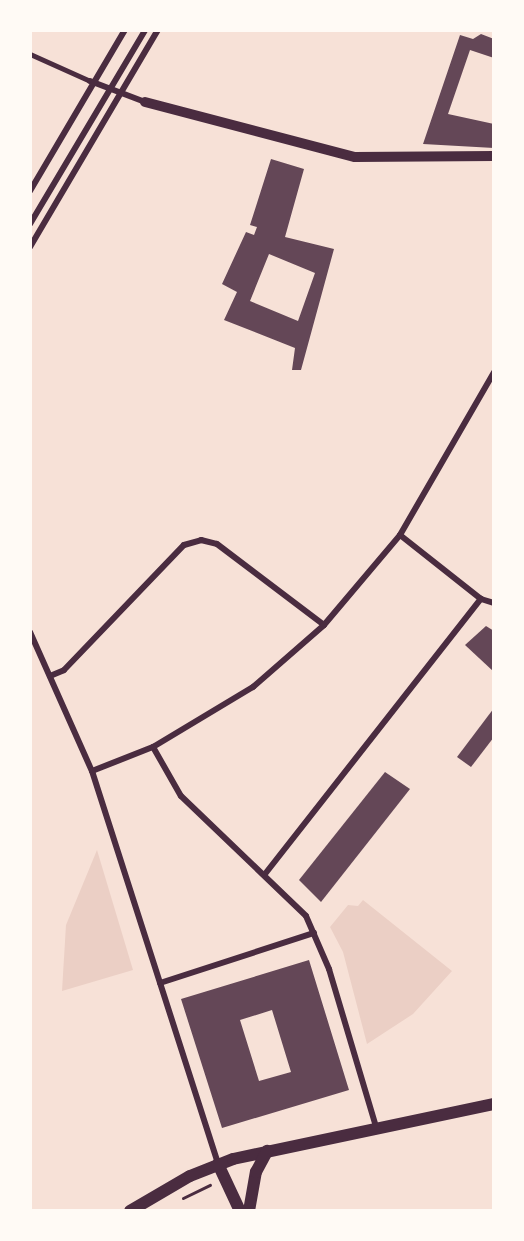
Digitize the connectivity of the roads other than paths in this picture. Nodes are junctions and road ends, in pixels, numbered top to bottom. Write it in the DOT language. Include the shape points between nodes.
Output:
graph roads {
  1 [pos="125,30"];
  2 [pos="146,30"];
  3 [pos="158,30"];
  4 [pos="30,54"];
  5 [pos="92,82"];
  6 [pos="109,90"];
  7 [pos="120,95"];
  8 [pos="145,102"];
  9 [pos="494,156"];
  10 [pos="30,191"];
  11 [pos="30,224"];
  12 [pos="30,247"];
  13 [pos="494,372"];
  14 [pos="400,535"];
  15 [pos="481,599"];
  16 [pos="494,603"];
  17 [pos="324,625"];
  18 [pos="30,632"];
  19 [pos="50,676"];
  20 [pos="153,747"];
  21 [pos="92,771"];
  22 [pos="266,874"];
  23 [pos="314,933"];
  24 [pos="160,983"];
  25 [pos="494,1104"];
  26 [pos="377,1130"];
  27 [pos="267,1151"];
  28 [pos="218,1164"];
  29 [pos="130,1211"];
  30 [pos="240,1211"];
  31 [pos="249,1211"];
  1 -- 5 [label="street"];
  2 -- 6 [label="street"];
  3 -- 7 [label="street"];
  4 -- 5 [label="street"];
  5 -- 6 [label="street"];
  5 -- 10 [label="street"];
  6 -- 7 [label="street"];
  6 -- 11 [label="street"];
  7 -- 8 [label="street"];
  7 -- 12 [label="street"];
  8 -- 9 [label="street" via="355,157"];
  13 -- 14 [label="street"];
  14 -- 15 [label="street"];
  14 -- 17 [label="street"];
  15 -- 16 [label="street"];
  15 -- 22 [label="street"];
  17 -- 19 [label="street" via="217,544 201,540 184,545 64,670"];
  17 -- 20 [label="street" via="253,687"];
  18 -- 19 [label="street"];
  19 -- 21 [label="street"];
  20 -- 21 [label="street"];
  20 -- 22 [label="street" via="177,789"];
  21 -- 24 [label="street"];
  22 -- 23 [label="street" via="306,916"];
  23 -- 24 [label="street"];
  23 -- 26 [label="street"];
  24 -- 28 [label="street"];
  25 -- 26 [label="main road"];
  26 -- 27 [label="main road"];
  27 -- 28 [label="main road"];
  27 -- 31 [label="main road" via="256,1172"];
  28 -- 29 [label="main road"];
  28 -- 30 [label="main road"];
}
